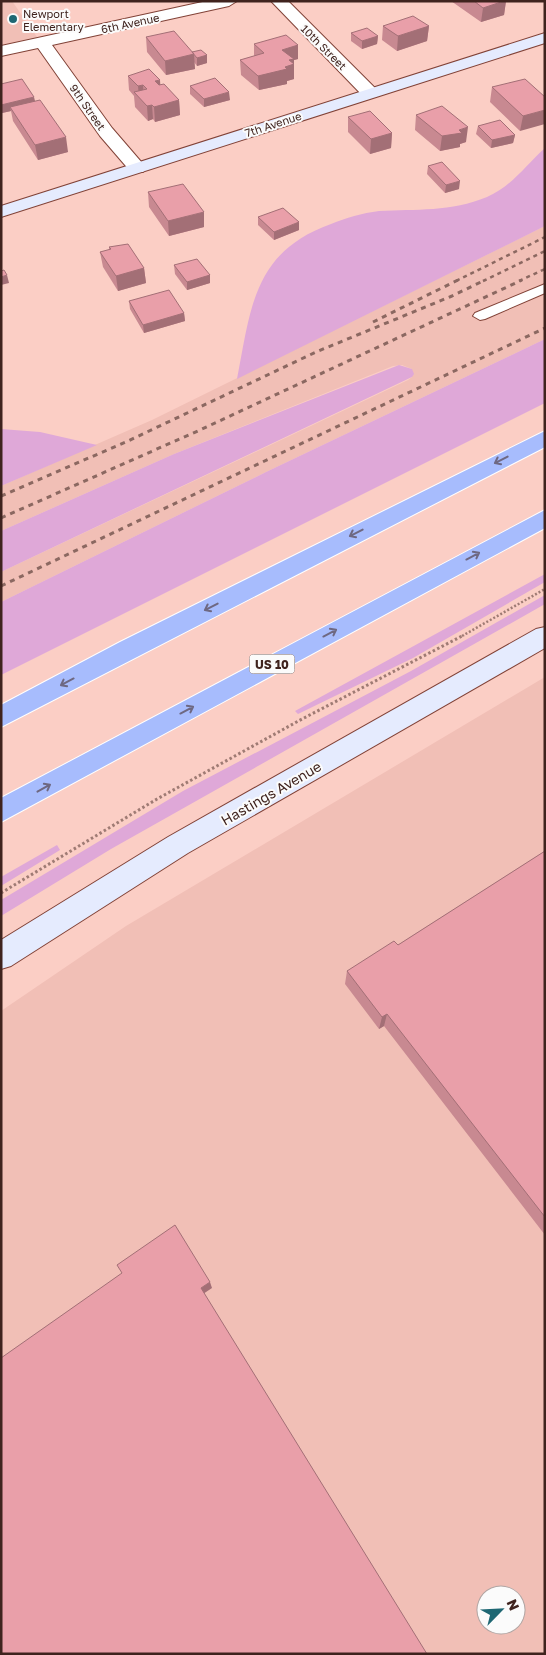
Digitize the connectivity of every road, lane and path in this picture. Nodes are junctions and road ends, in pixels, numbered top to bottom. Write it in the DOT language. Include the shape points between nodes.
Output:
graph roads {
  1 [pos="229,1"];
  2 [pos="279,1"];
  3 [pos="545,38"];
  4 [pos="42,42"];
  5 [pos="1,51"];
  6 [pos="370,92"];
  7 [pos="137,168"];
  8 [pos="1,212"];
  9 [pos="545,288"];
  10 [pos="480,316"];
  11 [pos="545,438"];
  12 [pos="545,518"];
  13 [pos="545,588"];
  14 [pos="545,636"];
  15 [pos="1,716"];
  16 [pos="1,812"];
  17 [pos="1,893"];
  18 [pos="1,956"];
  1 -- 4 [label="street, 6th Avenue"];
  2 -- 6 [label="street, 10th Street"];
  3 -- 6 [label="street, 7th Avenue"];
  4 -- 5 [label="street, 6th Avenue"];
  4 -- 7 [label="street, 9th Street" via="106,132"];
  6 -- 7 [label="street, 7th Avenue"];
  7 -- 8 [label="street, 7th Avenue"];
  9 -- 10 [label="lane"];
  11 -- 15 [label="highway, one-way"];
  16 -- 12 [label="highway, US 10, one-way"];
  13 -- 17 [label="path" via="432,653 164,794"];
  14 -- 18 [label="street, Hastings Avenue" via="178,845"];
}
